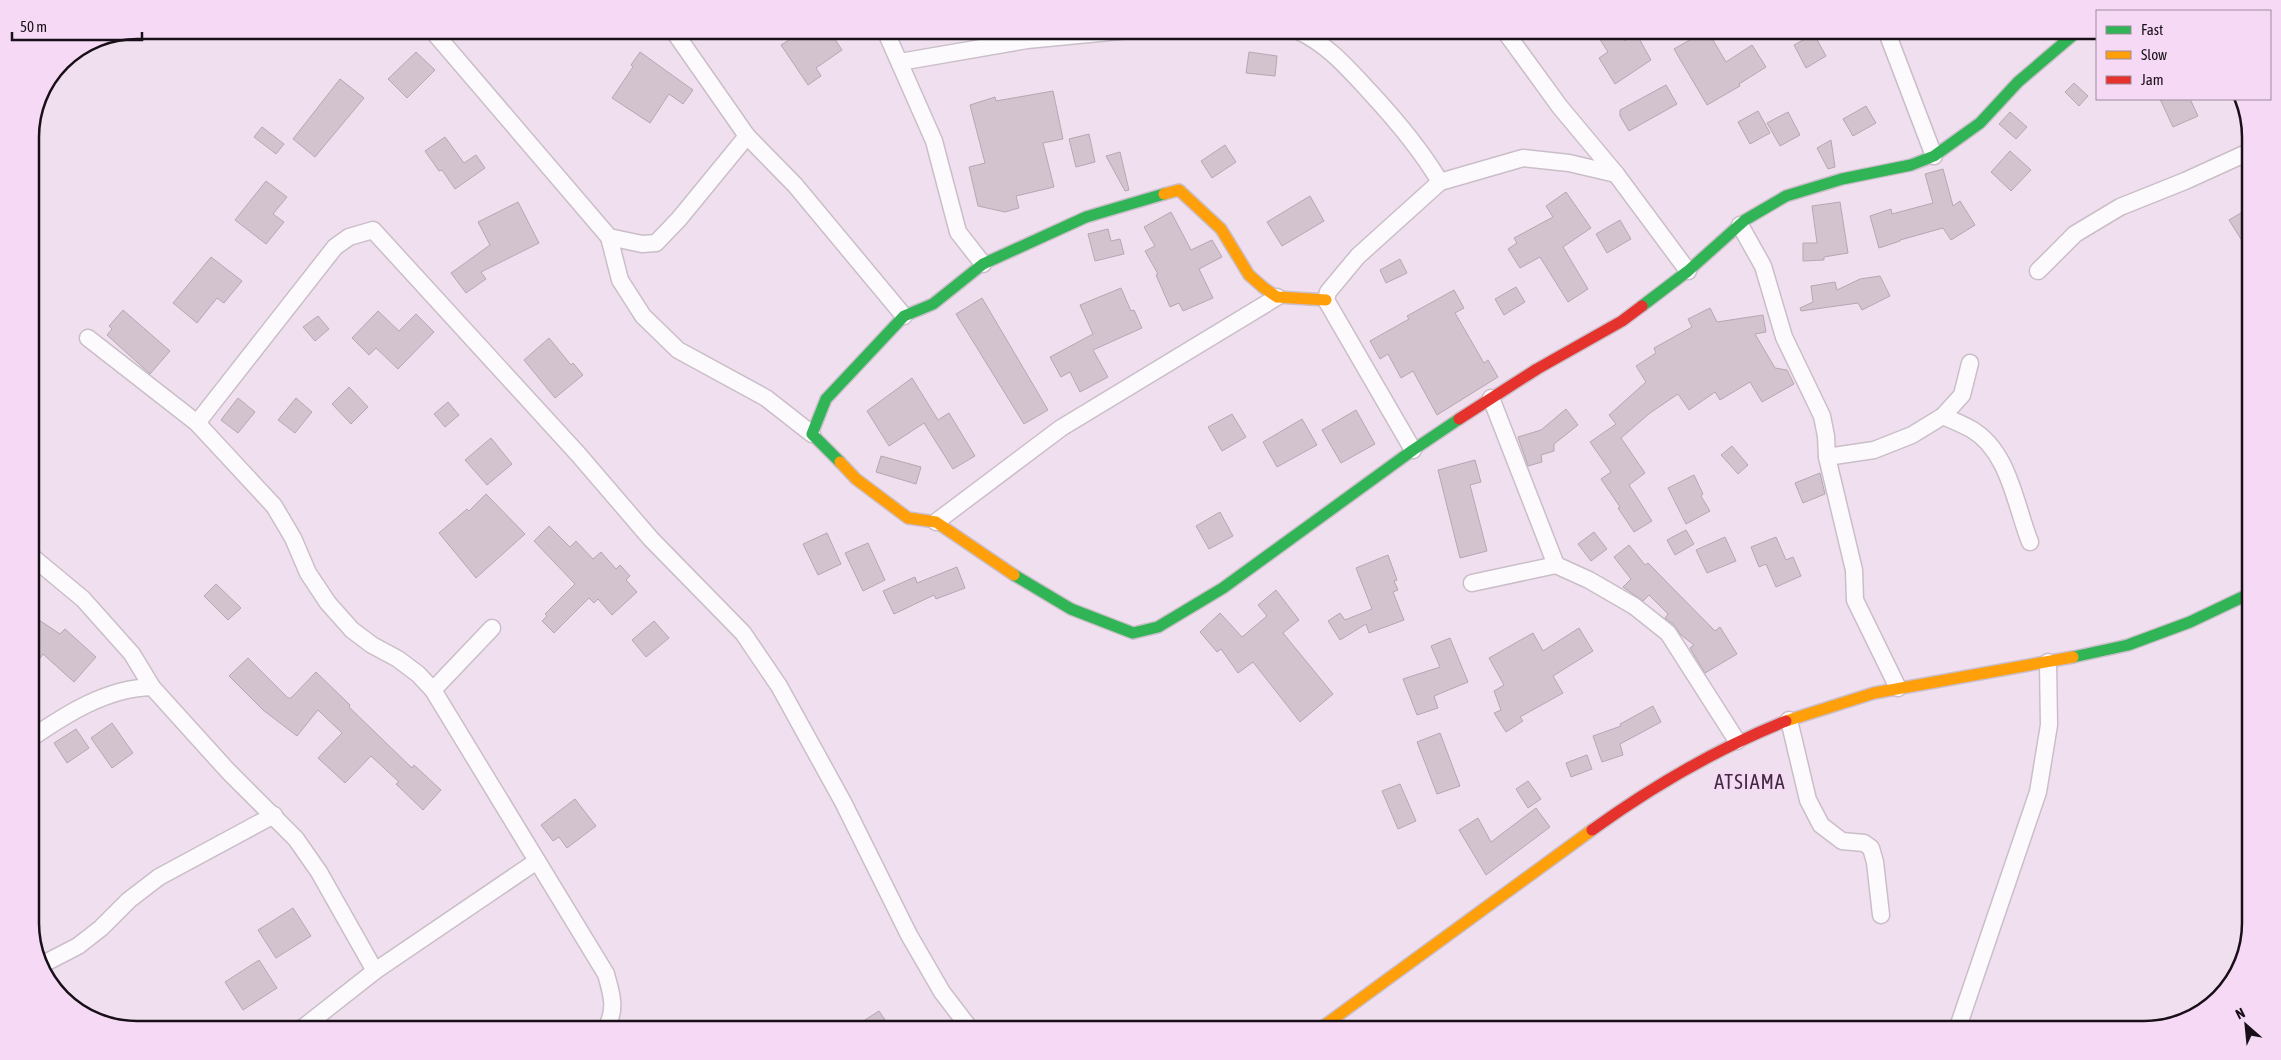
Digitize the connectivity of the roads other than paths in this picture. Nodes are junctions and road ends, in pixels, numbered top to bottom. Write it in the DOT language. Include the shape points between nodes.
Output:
graph roads {
  1 [pos="440,39"];
  2 [pos="678,39"];
  3 [pos="889,39"];
  4 [pos="1037,39"];
  5 [pos="1314,39"];
  6 [pos="1511,39"];
  7 [pos="1889,39"];
  8 [pos="2068,39"];
  9 [pos="900,62"];
  10 [pos="748,136"];
  11 [pos="2242,155"];
  12 [pos="1934,156"];
  13 [pos="1616,174"];
  14 [pos="1440,182"];
  15 [pos="1740,225"];
  16 [pos="609,237"];
  17 [pos="983,264"];
  18 [pos="1688,271"];
  19 [pos="2038,271"];
  20 [pos="1277,297"];
  21 [pos="1326,300"];
  22 [pos="904,316"];
  23 [pos="88,338"];
  24 [pos="1970,364"];
  25 [pos="1491,398"];
  26 [pos="1943,416"];
  27 [pos="197,423"];
  28 [pos="812,434"];
  29 [pos="1414,450"];
  30 [pos="1827,457"];
  31 [pos="936,522"];
  32 [pos="2030,542"];
  33 [pos="39,562"];
  34 [pos="1556,565"];
  35 [pos="1472,583"];
  36 [pos="2242,597"];
  37 [pos="492,628"];
  38 [pos="2048,662"];
  39 [pos="152,687"];
  40 [pos="1898,688"];
  41 [pos="433,690"];
  42 [pos="1789,720"];
  43 [pos="39,733"];
  44 [pos="1737,741"];
  45 [pos="274,815"];
  46 [pos="537,861"];
  47 [pos="1881,915"];
  48 [pos="47,962"];
  49 [pos="375,971"];
  50 [pos="311,1021"];
  51 [pos="609,1021"];
  52 [pos="965,1021"];
  53 [pos="1330,1021"];
  54 [pos="1959,1021"];
  1 -- 16 [label="street"];
  2 -- 10 [label="street"];
  3 -- 9 [label="street"];
  4 -- 9 [label="street"];
  5 -- 14 [label="street" via="1342,62 1420,150"];
  6 -- 13 [label="street" via="1560,107"];
  7 -- 12 [label="street"];
  8 -- 12 [label="street" via="2018,82 1980,123"];
  9 -- 17 [label="street" via="934,141 958,232"];
  10 -- 16 [label="street" via="656,243 642,244"];
  10 -- 22 [label="street" via="795,185"];
  11 -- 19 [label="street" via="2120,207 2075,234"];
  12 -- 15 [label="street" via="1911,165 1842,179 1786,196"];
  13 -- 14 [label="street" via="1569,163 1523,158"];
  13 -- 18 [label="street"];
  14 -- 21 [label="street" via="1358,256 1328,292"];
  15 -- 18 [label="street"];
  15 -- 30 [label="street" via="1763,266 1784,336 1822,416"];
  16 -- 28 [label="street" via="620,280 643,316 678,350 766,398"];
  17 -- 20 [label="street" via="1086,217 1179,190 1222,229 1249,275"];
  17 -- 22 [label="street" via="933,304"];
  18 -- 25 [label="street" via="1622,321"];
  20 -- 21 [label="street"];
  20 -- 31 [label="street" via="1061,428"];
  21 -- 29 [label="street"];
  22 -- 28 [label="street" via="826,398"];
  23 -- 27 [label="street"];
  24 -- 26 [label="street" via="1962,395"];
  25 -- 29 [label="street"];
  25 -- 34 [label="street"];
  26 -- 30 [label="street" via="1912,435 1874,450"];
  26 -- 32 [label="street" via="1972,430 1994,450 2008,473"];
  27 -- 41 [label="street" via="274,506 308,573 328,603 352,630 398,659"];
  27 -- 52 [label="street" via="335,246 348,237 374,230 572,446 651,539 743,633 779,686 843,802 909,935 942,992"];
  28 -- 31 [label="street" via="856,479 908,518"];
  29 -- 31 [label="street" via="1223,588 1158,627 1133,633 1071,609 1002,568"];
  30 -- 40 [label="street" via="1854,570 1855,600"];
  33 -- 39 [label="street" via="83,599 132,654"];
  34 -- 35 [label="street"];
  34 -- 44 [label="street" via="1634,606 1668,633"];
  36 -- 38 [label="street" via="2190,622 2128,645"];
  37 -- 41 [label="street"];
  38 -- 40 [label="street"];
  38 -- 54 [label="street" via="2049,725 2038,792"];
  39 -- 43 [label="street" via="122,690 103,697"];
  39 -- 45 [label="street" via="221,764"];
  40 -- 42 [label="street"];
  41 -- 46 [label="street"];
  42 -- 44 [label="street"];
  42 -- 47 [label="street" via="1808,800 1821,825 1842,841 1864,843 1872,848"];
  44 -- 53 [label="street" via="1637,797"];
  45 -- 48 [label="street" via="159,878 129,900 86,940"];
  45 -- 49 [label="street" via="296,839 318,872"];
  46 -- 49 [label="street"];
  46 -- 51 [label="street" via="606,974 613,999"];
  49 -- 50 [label="street"];
}
